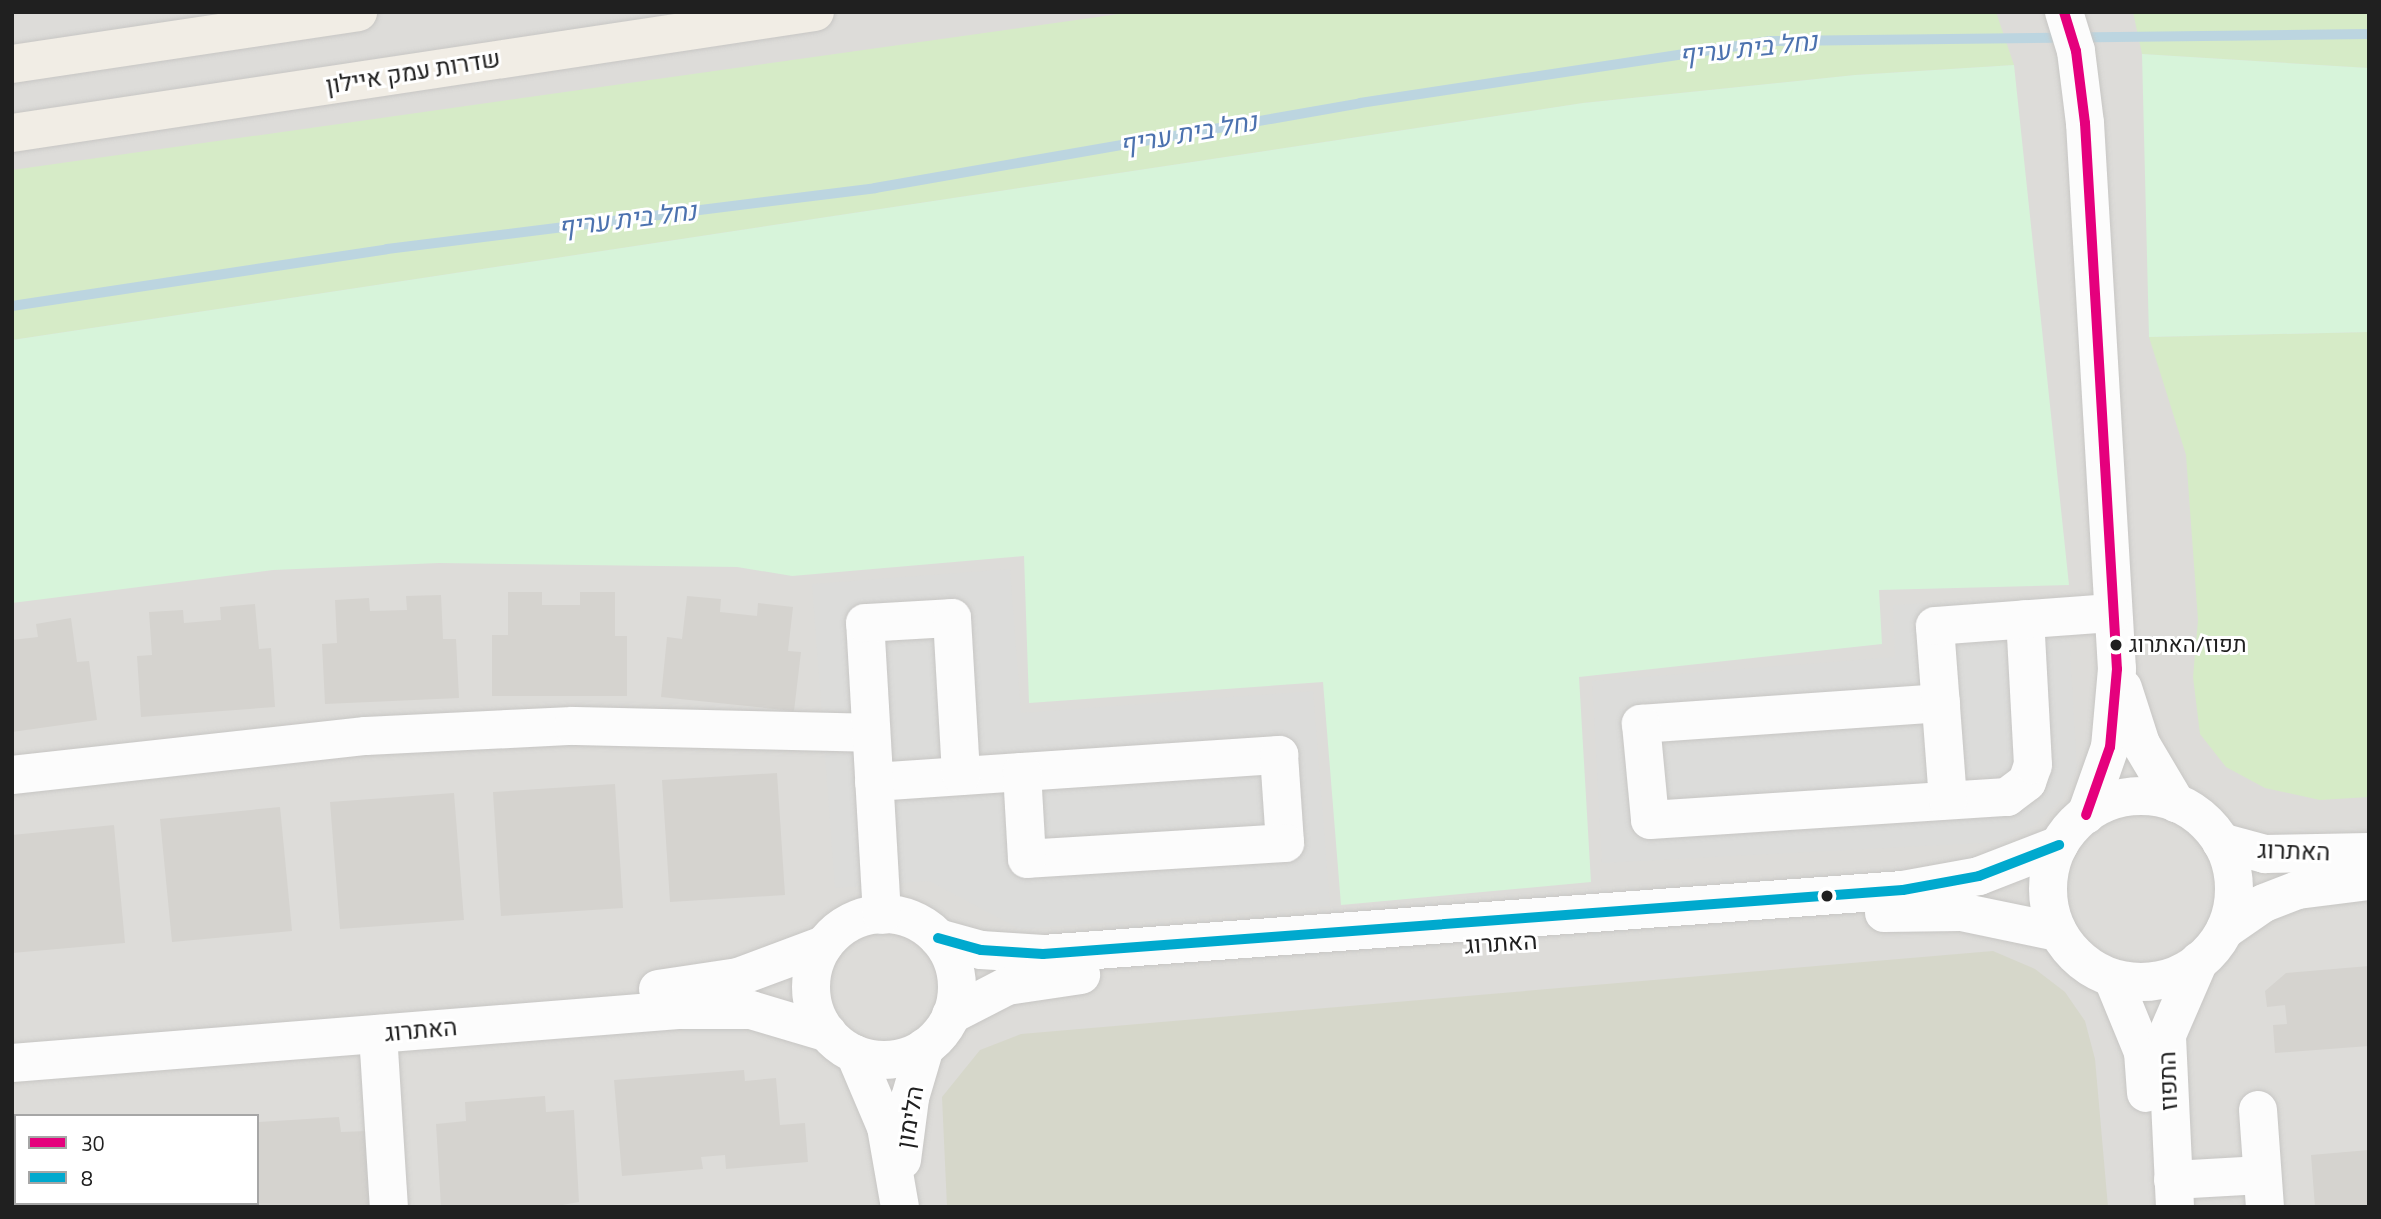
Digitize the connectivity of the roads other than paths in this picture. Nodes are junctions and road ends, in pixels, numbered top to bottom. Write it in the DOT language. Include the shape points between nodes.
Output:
graph roads {
  1 [pos="358,12"];
  2 [pos="815,12"];
  3 [pos="2064,12"];
  4 [pos="12,64"];
  5 [pos="12,133"];
  6 [pos="2113,613"];
  7 [pos="2025,619"];
  8 [pos="2117,669"];
  9 [pos="1941,703"];
  10 [pos="871,733"];
  11 [pos="1022,772"];
  12 [pos="12,775"];
  13 [pos="961,776"];
  14 [pos="874,782"];
  15 [pos="1948,800"];
  16 [pos="2176,803"];
  17 [pos="2086,815"];
  18 [pos="2221,842"];
  19 [pos="2059,845"];
  20 [pos="2369,852"];
  21 [pos="2369,881"];
  22 [pos="881,915"];
  23 [pos="2225,930"];
  24 [pos="2058,932"];
  25 [pos="937,938"];
  26 [pos="824,945"];
  27 [pos="2199,961"];
  28 [pos="2113,979"];
  29 [pos="951,1015"];
  30 [pos="378,1034"];
  31 [pos="12,1043"];
  32 [pos="841,1043"];
  33 [pos="925,1047"];
  34 [pos="12,1063"];
  35 [pos="2258,1110"];
  36 [pos="2264,1191"];
  37 [pos="900,1197"];
  38 [pos="2167,1198"];
  39 [pos="389,1207"];
  1 -- 4 [label="main road"];
  2 -- 5 [label="main road, שדרות עמק איילון"];
  3 -- 6 [label="street" via="2082,85"];
  6 -- 7 [label="street"];
  6 -- 8 [label="street"];
  7 -- 9 [label="street" via="1935,626"];
  7 -- 15 [label="street" via="2034,743 2027,782 2007,797"];
  8 -- 16 [label="street" via="2141,744"];
  8 -- 17 [label="street" via="2110,747"];
  9 -- 15 [label="street"];
  9 -- 15 [label="street" via="1641,724 1650,820"];
  10 -- 12 [label="street" via="573,726 366,736"];
  10 -- 13 [label="street" via="865,623 952,618"];
  10 -- 14 [label="street"];
  11 -- 11 [label="street" via="1279,755 1285,843 1027,859"];
  11 -- 13 [label="street"];
  13 -- 14 [label="street"];
  14 -- 22 [label="street"];
  16 -- 17 [label="street" via="2137,796 2118,799"];
  16 -- 18 [label="street" via="2198,816"];
  17 -- 19 [label="street"];
  18 -- 20 [label="street, האתרוג" via="2265,854"];
  18 -- 23 [label="street" via="2235,888"];
  19 -- 24 [label="street" via="2047,890"];
  19 -- 25 [label="street, האתרוג" via="1979,876 1903,890 1043,954 981,950"];
  21 -- 23 [label="street, האתרוג" via="2298,890 2264,903"];
  22 -- 25 [label="street" via="912,919"];
  22 -- 26 [label="street" via="864,916 842,927"];
  23 -- 27 [label="street"];
  24 -- 28 [label="street" via="2074,955"];
  24 -- 29 [label="street, האתרוג" via="1961,912 1888,913 1048,978 1007,986"];
  25 -- 29 [label="street" via="957,972"];
  26 -- 31 [label="street, האתרוג" via="738,976 650,990"];
  26 -- 32 [label="street" via="811,989 816,1015"];
  27 -- 28 [label="street" via="2153,982"];
  27 -- 38 [label="street, התפוז" via="2167,1035"];
  28 -- 38 [label="street, התפוז" via="2143,1052"];
  29 -- 33 [label="street"];
  30 -- 32 [label="street, האתרוג" via="716,1009 751,1010"];
  30 -- 34 [label="street, האתרוג"];
  30 -- 39 [label="street"];
  32 -- 33 [label="street" via="884,1060"];
  32 -- 37 [label="street, הלימון" via="886,1127"];
  33 -- 37 [label="street, הלימון" via="910,1098"];
  35 -- 36 [label="street"];
  36 -- 38 [label="street"];
}
